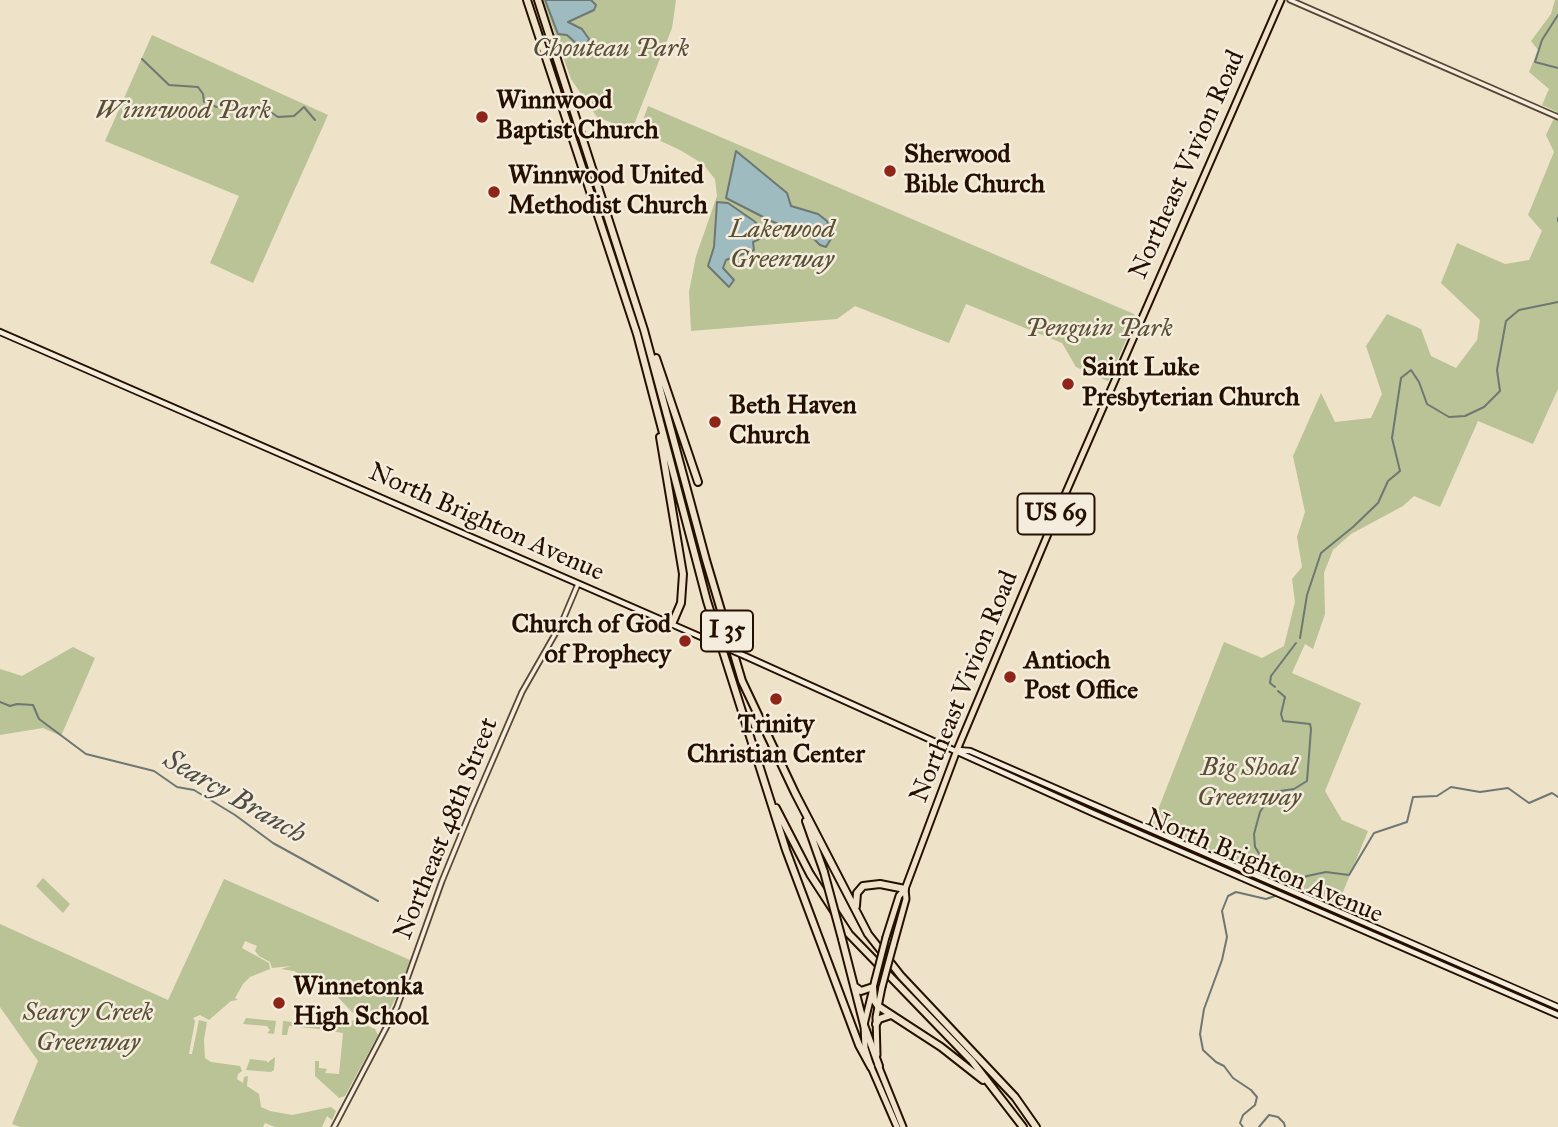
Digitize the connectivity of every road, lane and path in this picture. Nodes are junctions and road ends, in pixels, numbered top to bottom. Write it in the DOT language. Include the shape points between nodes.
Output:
graph roads {
  1 [pos="527,0"];
  2 [pos="538,0"];
  3 [pos="1281,0"];
  4 [pos="1290,0"];
  5 [pos="1558,117"];
  6 [pos="644,330"];
  7 [pos="0,332"];
  8 [pos="656,408"];
  9 [pos="698,482"];
  10 [pos="578,584"];
  11 [pos="672,624"];
  12 [pos="957,750"];
  13 [pos="770,793"];
  14 [pos="795,793"];
  15 [pos="905,889"];
  16 [pos="858,914"];
  17 [pos="874,984"];
  18 [pos="854,986"];
  19 [pos="878,1006"];
  20 [pos="1558,1007"];
  21 [pos="892,1015"];
  22 [pos="1558,1015"];
  23 [pos="876,1024"];
  24 [pos="864,1025"];
  25 [pos="875,1067"];
  26 [pos="994,1090"];
  27 [pos="334,1127"];
  28 [pos="897,1127"];
  29 [pos="903,1127"];
  30 [pos="1023,1127"];
  31 [pos="1036,1127"];
  1 -- 8 [label="highway, I 35"];
  2 -- 6 [label="highway, I 35"];
  3 -- 12 [label="main road, Northeast Vivion Road / US 69"];
  4 -- 5 [label="street"];
  6 -- 9 [label="highway"];
  6 -- 14 [label="highway, I 35" via="742,681"];
  7 -- 10 [label="main road, North Brighton Avenue"];
  8 -- 11 [label="highway" via="683,574 681,603"];
  8 -- 13 [label="highway, I 35" via="708,601"];
  10 -- 11 [label="main road, North Brighton Avenue"];
  10 -- 27 [label="street, Northeast 48th Street" via="522,692 477,797 397,1007"];
  11 -- 12 [label="main road, North Brighton Avenue, bridge"];
  12 -- 15 [label="main road, Northeast Vivion Road / US 69"];
  12 -- 20 [label="main road, North Brighton Avenue" via="970,751"];
  12 -- 22 [label="main road, North Brighton Avenue"];
  13 -- 25 [label="highway" via="790,862 859,1045"];
  13 -- 26 [label="highway, I 35" via="810,874 849,934 972,1060"];
  14 -- 16 [label="highway, I 35"];
  14 -- 18 [label="highway, bridge" via="813,837"];
  15 -- 16 [label="highway" via="863,886 856,896"];
  15 -- 17 [label="main road, Northeast Vivion Road / US 69, bridge"];
  15 -- 19 [label="main road, Northeast Vivion Road / US 69, bridge"];
  16 -- 31 [label="highway, I 35" via="901,976 1015,1097"];
  17 -- 18 [label="highway" via="861,991"];
  17 -- 19 [label="highway"];
  17 -- 24 [label="main road, Northeast Vivion Road / US 69"];
  18 -- 24 [label="highway"];
  19 -- 21 [label="highway"];
  19 -- 23 [label="main road, Northeast Vivion Road / US 69"];
  21 -- 23 [label="highway"];
  21 -- 26 [label="highway"];
  23 -- 25 [label="main road, Northeast Vivion Road / US 69"];
  24 -- 25 [label="highway"];
  25 -- 28 [label="main road, Northeast Vivion Road / US 69"];
  25 -- 29 [label="main road, Northeast Vivion Road / US 69"];
  26 -- 30 [label="highway, I 35"];
}
